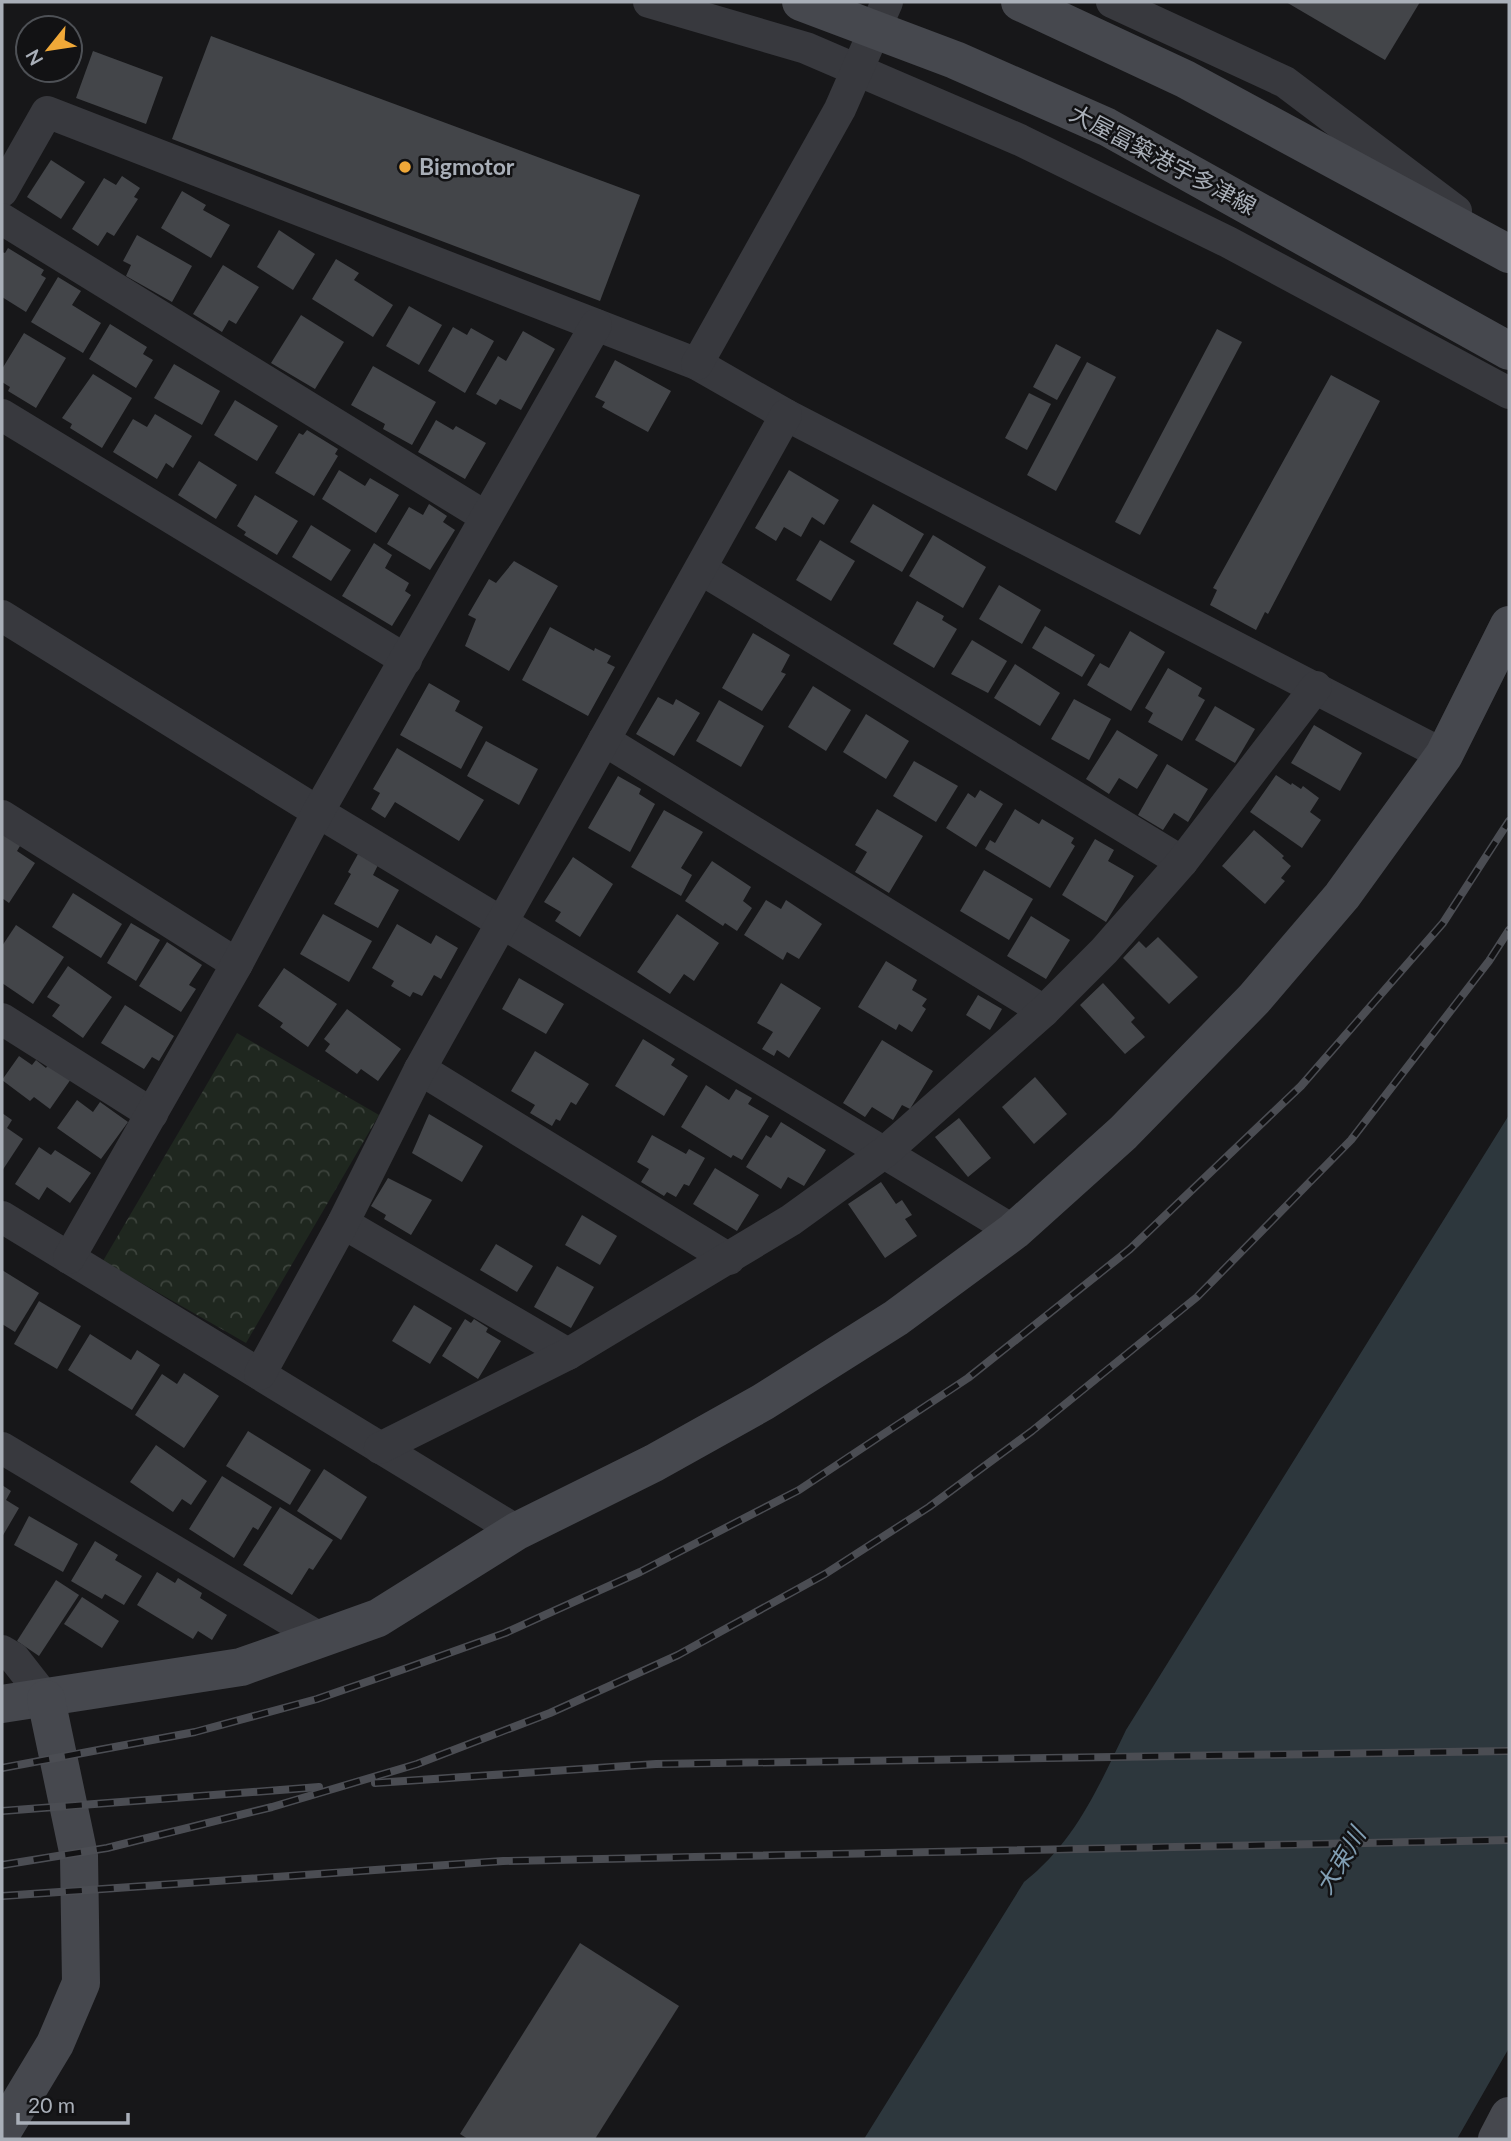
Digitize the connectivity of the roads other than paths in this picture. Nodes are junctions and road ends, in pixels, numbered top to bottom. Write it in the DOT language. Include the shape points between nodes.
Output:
graph roads {
  1 [pos="649,2"];
  2 [pos="801,2"];
  3 [pos="1020,2"];
  4 [pos="1112,2"];
  5 [pos="881,16"];
  6 [pos="858,70"];
  7 [pos="2,191"];
  8 [pos="2,219"];
  9 [pos="1509,252"];
  10 [pos="596,325"];
  11 [pos="1509,351"];
  12 [pos="697,364"];
  13 [pos="1509,393"];
  14 [pos="2,415"];
  15 [pos="786,415"];
  16 [pos="486,517"];
  17 [pos="701,569"];
  18 [pos="2,616"];
  19 [pos="1509,625"];
  20 [pos="406,660"];
  21 [pos="1316,687"];
  22 [pos="604,740"];
  23 [pos="1444,755"];
  24 [pos="318,812"];
  25 [pos="2,816"];
  26 [pos="1182,862"];
  27 [pos="503,921"];
  28 [pos="237,964"];
  29 [pos="1044,1011"];
  30 [pos="2,1018"];
  31 [pos="419,1069"];
  32 [pos="152,1114"];
  33 [pos="885,1152"];
  34 [pos="2,1217"];
  35 [pos="343,1223"];
  36 [pos="1014,1231"];
  37 [pos="69,1258"];
  38 [pos="729,1259"];
  39 [pos="568,1354"];
  40 [pos="260,1374"];
  41 [pos="2,1448"];
  42 [pos="380,1448"];
  43 [pos="517,1531"];
  44 [pos="323,1640"];
  45 [pos="2,1651"];
  46 [pos="46,1699"];
  47 [pos="2,1703"];
  48 [pos="1509,2116"];
  49 [pos="2,2132"];
  50 [pos="1497,2139"];
  1 -- 6 [label="street" via="806,48"];
  2 -- 5 [label="street, 大屋冨築港宇多津線"];
  3 -- 9 [label="street" via="1185,79"];
  4 -- 9 [label="street" via="1285,82"];
  5 -- 6 [label="street"];
  5 -- 11 [label="street, 大屋冨築港宇多津線" via="955,60 1107,127"];
  6 -- 12 [label="street"];
  6 -- 13 [label="street" via="1020,140 1228,242"];
  7 -- 10 [label="street" via="47,112"];
  8 -- 16 [label="street"];
  10 -- 12 [label="street"];
  10 -- 16 [label="street"];
  12 -- 15 [label="street"];
  14 -- 20 [label="street"];
  15 -- 17 [label="street"];
  15 -- 21 [label="street"];
  16 -- 20 [label="street"];
  17 -- 22 [label="street"];
  17 -- 26 [label="street"];
  18 -- 24 [label="street"];
  19 -- 23 [label="street"];
  20 -- 24 [label="street"];
  21 -- 23 [label="street"];
  21 -- 26 [label="street"];
  22 -- 27 [label="street"];
  22 -- 29 [label="street"];
  23 -- 36 [label="street" via="1342,896 1254,999 1123,1133"];
  24 -- 27 [label="street"];
  24 -- 28 [label="street"];
  25 -- 28 [label="street"];
  26 -- 29 [label="street"];
  27 -- 31 [label="street"];
  27 -- 33 [label="street"];
  28 -- 32 [label="street"];
  29 -- 33 [label="street"];
  30 -- 32 [label="street"];
  31 -- 35 [label="street"];
  31 -- 38 [label="street"];
  32 -- 37 [label="street"];
  33 -- 36 [label="street"];
  33 -- 38 [label="street"];
  34 -- 37 [label="street"];
  35 -- 39 [label="street"];
  35 -- 40 [label="street"];
  36 -- 43 [label="street" via="896,1318 763,1402"];
  37 -- 40 [label="street"];
  38 -- 39 [label="street"];
  39 -- 42 [label="street"];
  40 -- 42 [label="street"];
  41 -- 44 [label="street"];
  42 -- 43 [label="street"];
  43 -- 44 [label="street" via="378,1618"];
  44 -- 46 [label="street" via="241,1667"];
  45 -- 46 [label="street" via="14,1658"];
  46 -- 47 [label="street"];
  46 -- 49 [label="street" via="79,1856 81,1983 55,2044"];
  48 -- 50 [label="street"];
}
